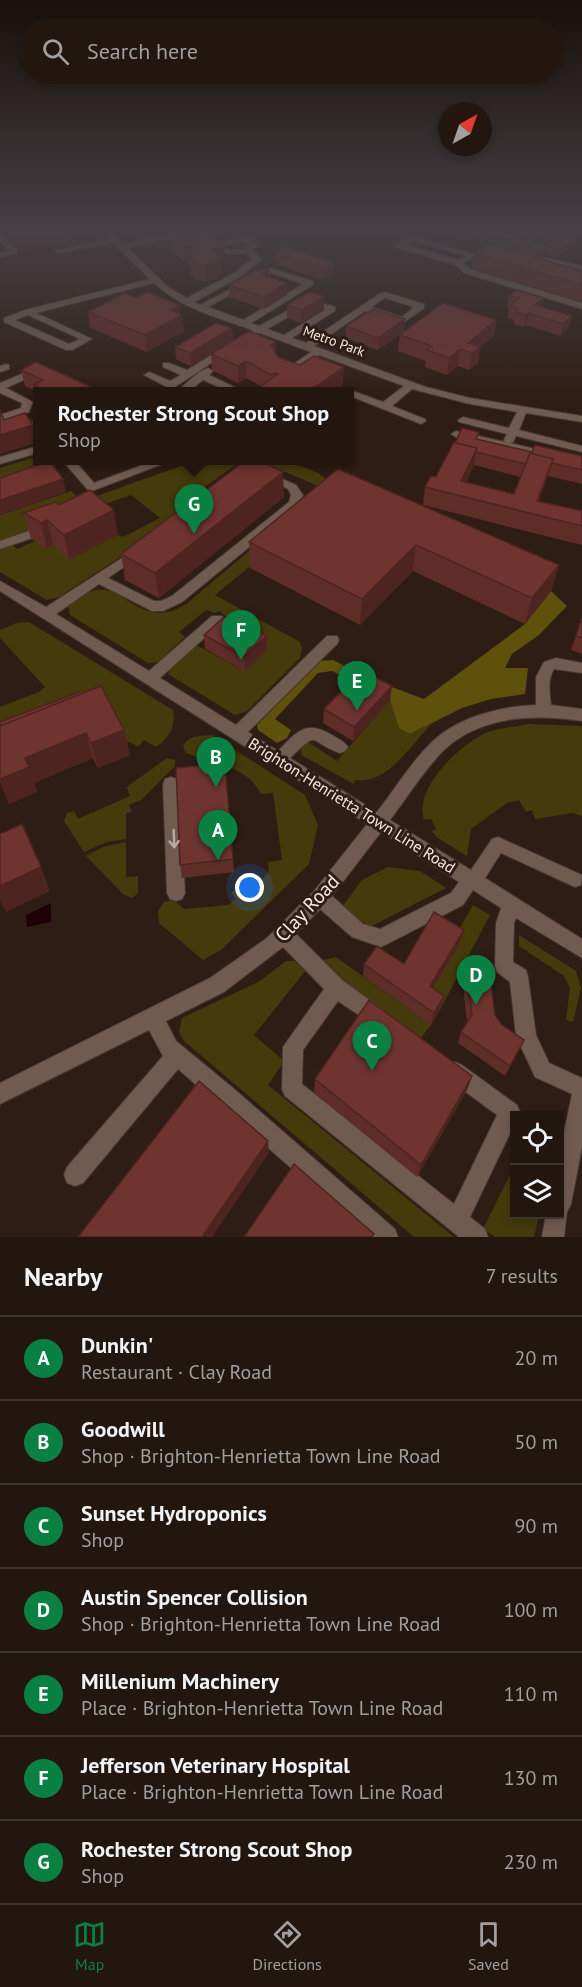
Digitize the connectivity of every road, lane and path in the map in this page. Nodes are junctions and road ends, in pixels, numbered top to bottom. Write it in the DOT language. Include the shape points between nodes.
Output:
graph roads {
  1 [pos="124,288"];
  2 [pos="164,288"];
  3 [pos="216,288"];
  4 [pos="237,288"];
  5 [pos="288,288"];
  6 [pos="303,288"];
  7 [pos="522,288"];
  8 [pos="298,291"];
  9 [pos="187,302"];
  10 [pos="582,306"];
  11 [pos="200,308"];
  12 [pos="364,308"];
  13 [pos="28,312"];
  14 [pos="244,324"];
  15 [pos="264,331"];
  16 [pos="285,339"];
  17 [pos="250,340"];
  18 [pos="238,342"];
  19 [pos="307,347"];
  20 [pos="318,351"];
  21 [pos="233,354"];
  22 [pos="166,365"];
  23 [pos="289,371"];
  24 [pos="29,374"];
  25 [pos="188,374"];
  26 [pos="149,375"];
  27 [pos="201,375"];
  28 [pos="411,385"];
  29 [pos="187,387"];
  30 [pos="229,387"];
  31 [pos="0,388"];
  32 [pos="354,394"];
  33 [pos="384,406"];
  34 [pos="522,409"];
  35 [pos="13,414"];
  36 [pos="0,419"];
  37 [pos="582,419"];
  38 [pos="463,420"];
  39 [pos="421,421"];
  40 [pos="33,426"];
  41 [pos="513,432"];
  42 [pos="456,434"];
  43 [pos="506,445"];
  44 [pos="582,449"];
  45 [pos="33,451"];
  46 [pos="0,461"];
  47 [pos="582,463"];
  48 [pos="66,465"];
  49 [pos="154,465"];
  50 [pos="260,472"];
  51 [pos="56,525"];
  52 [pos="151,543"];
  53 [pos="0,545"];
  54 [pos="98,578"];
  55 [pos="0,585"];
  56 [pos="46,614"];
  57 [pos="217,619"];
  58 [pos="332,640"];
  59 [pos="582,668"];
  60 [pos="149,679"];
  61 [pos="544,712"];
  62 [pos="582,715"];
  63 [pos="237,733"];
  64 [pos="340,747"];
  65 [pos="279,759"];
  66 [pos="171,784"];
  67 [pos="379,822"];
  68 [pos="575,879"];
  69 [pos="472,880"];
  70 [pos="176,893"];
  71 [pos="320,897"];
  72 [pos="511,906"];
  73 [pos="283,934"];
  74 [pos="582,949"];
  75 [pos="336,988"];
  76 [pos="153,1017"];
  77 [pos="398,1031"];
  78 [pos="177,1055"];
  79 [pos="435,1058"];
  80 [pos="582,1088"];
  81 [pos="582,1093"];
  82 [pos="0,1094"];
  83 [pos="75,1175"];
  84 [pos="564,1184"];
  85 [pos="556,1219"];
  86 [pos="457,1221"];
  87 [pos="387,1237"];
  88 [pos="477,1237"];
  89 [pos="553,1237"];
  1 -- 13 [label="street"];
  2 -- 9 [label="street, Metro Park"];
  3 -- 9 [label="street"];
  4 -- 11 [label="street"];
  5 -- 8 [label="street"];
  6 -- 8 [label="street"];
  7 -- 10 [label="street"];
  8 -- 14 [label="street"];
  9 -- 11 [label="street, Metro Park"];
  11 -- 14 [label="street, Metro Park"];
  12 -- 12 [label="street" via="385,295 421,306 403,320"];
  12 -- 19 [label="street"];
  13 -- 13 [label="street" via="77,334 87,339 69,348 7,320"];
  14 -- 15 [label="street, Metro Park"];
  15 -- 16 [label="street, Metro Park"];
  15 -- 16 [label="street" via="309,302 332,309"];
  15 -- 17 [label="street"];
  16 -- 19 [label="street, Metro Park"];
  18 -- 25 [label="street"];
  19 -- 20 [label="street, Metro Park"];
  20 -- 23 [label="street"];
  20 -- 28 [label="street, Metro Park"];
  21 -- 27 [label="street"];
  22 -- 25 [label="street"];
  24 -- 31 [label="street"];
  25 -- 26 [label="street" via="171,385"];
  27 -- 29 [label="street"];
  27 -- 30 [label="street"];
  28 -- 33 [label="street"];
  28 -- 34 [label="street, Metro Park" via="470,401"];
  31 -- 35 [label="street" via="28,402 25,410"];
  32 -- 33 [label="street"];
  33 -- 39 [label="street"];
  34 -- 37 [label="street, Metro Park"];
  34 -- 41 [label="street"];
  35 -- 36 [label="street"];
  35 -- 40 [label="street"];
  38 -- 41 [label="street"];
  41 -- 43 [label="street"];
  41 -- 44 [label="street"];
  42 -- 43 [label="street"];
  43 -- 47 [label="street"];
  45 -- 46 [label="street"];
  48 -- 49 [label="street" via="92,488"];
  50 -- 54 [label="street" via="292,487 297,495 294,504 177,599 152,606"];
  51 -- 53 [label="street"];
  52 -- 54 [label="street"];
  54 -- 56 [label="street"];
  55 -- 56 [label="street, Brighton-Henrietta Town Line Road"];
  56 -- 60 [label="street, Brighton-Henrietta Town Line Road"];
  57 -- 60 [label="street"];
  58 -- 63 [label="street"];
  59 -- 61 [label="street" via="561,662 545,668"];
  60 -- 63 [label="street, Brighton-Henrietta Town Line Road"];
  61 -- 62 [label="street, Clay Road"];
  61 -- 67 [label="street, Clay Road" via="520,710 498,714 457,731 438,746"];
  63 -- 65 [label="street, Brighton-Henrietta Town Line Road"];
  64 -- 65 [label="street" via="316,733 305,734"];
  65 -- 67 [label="street, Brighton-Henrietta Town Line Road"];
  66 -- 70 [label="street, one-way"];
  67 -- 69 [label="street, Brighton-Henrietta Town Line Road"];
  67 -- 71 [label="street, Clay Road"];
  68 -- 69 [label="street" via="498,844"];
  69 -- 71 [label="street" via="457,899 381,938 358,931"];
  69 -- 72 [label="street, Brighton-Henrietta Town Line Road"];
  71 -- 73 [label="street, Clay Road"];
  72 -- 74 [label="street, Brighton-Henrietta Town Line Road"];
  72 -- 80 [label="street" via="505,923 504,966 519,977 526,1036 542,1070"];
  73 -- 75 [label="street"];
  73 -- 76 [label="street, Clay Road" via="217,985"];
  75 -- 77 [label="street"];
  75 -- 86 [label="street" via="293,1047 292,1089"];
  76 -- 78 [label="street" via="169,1048"];
  76 -- 82 [label="street, Clay Road"];
  78 -- 83 [label="street"];
  78 -- 87 [label="street"];
  79 -- 86 [label="street" via="510,1112"];
  81 -- 84 [label="street"];
  85 -- 89 [label="street"];
  86 -- 88 [label="street"];
}
